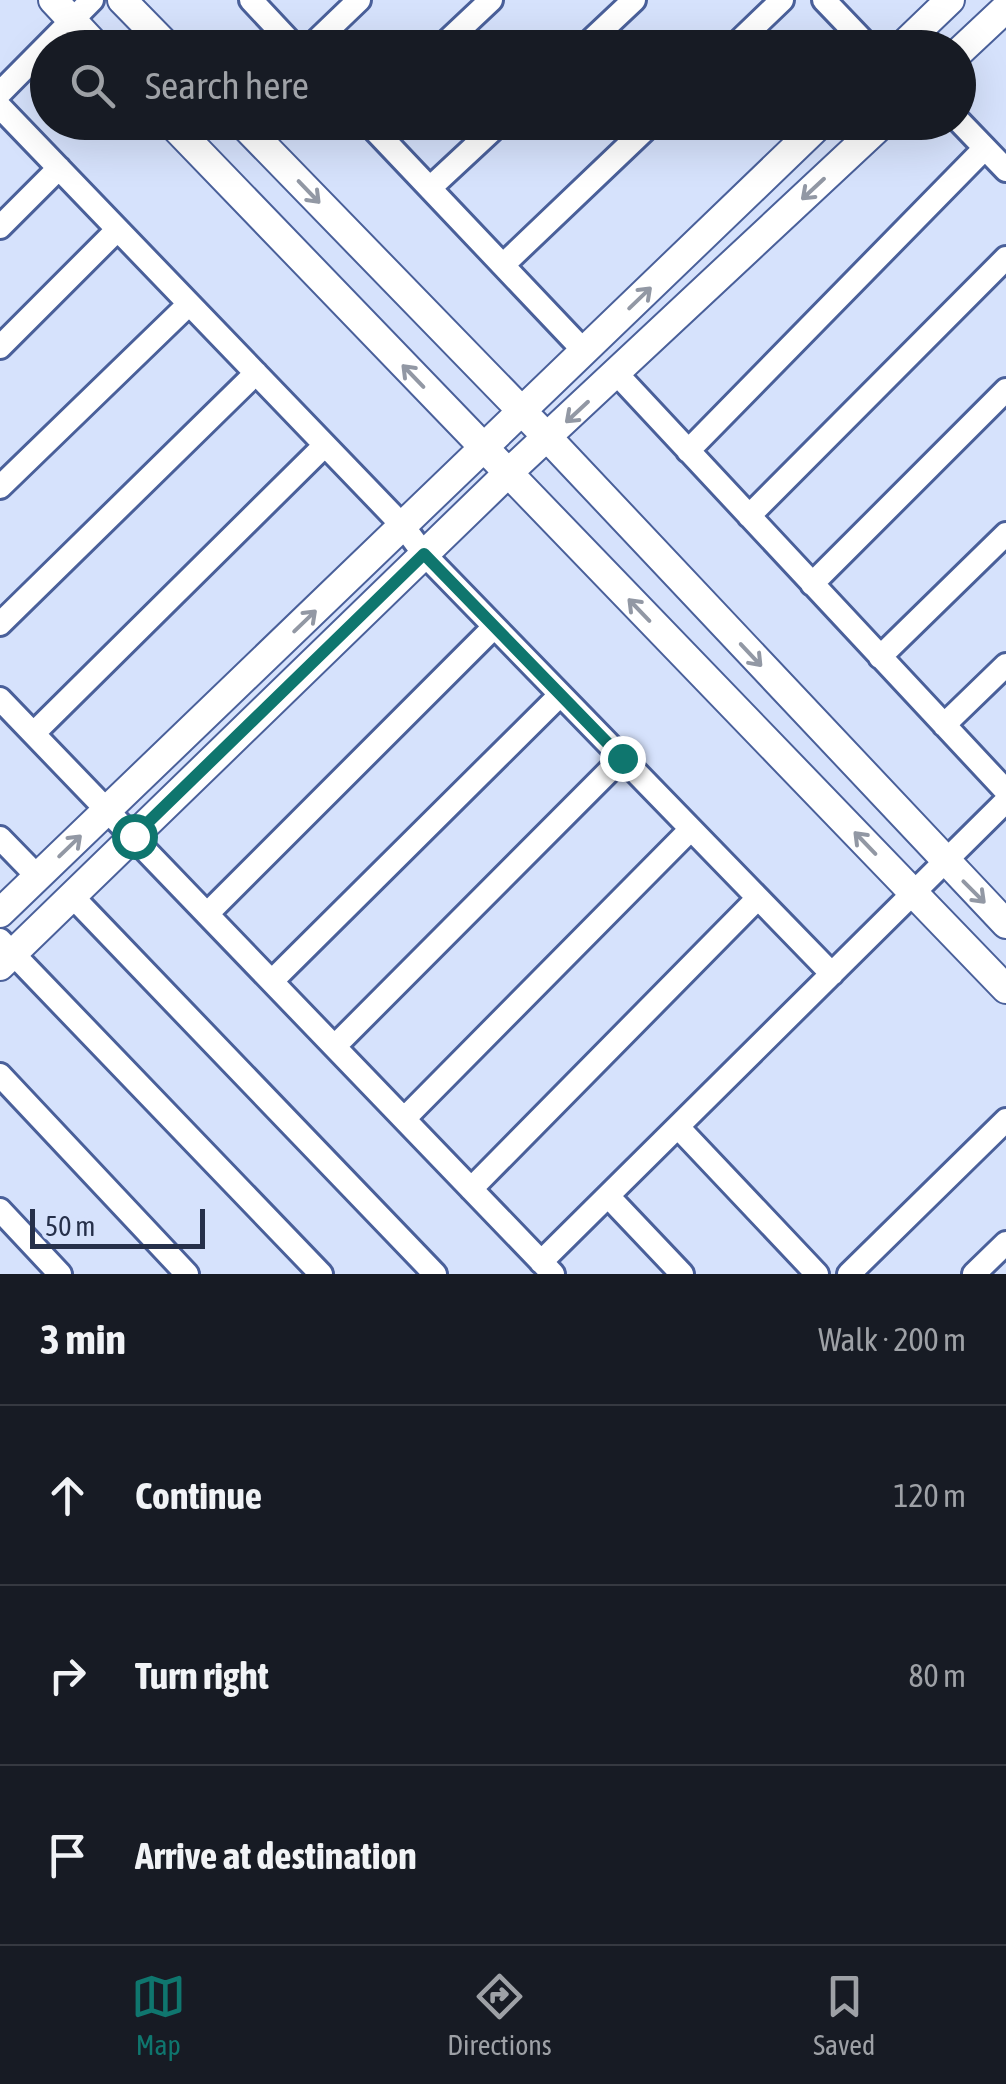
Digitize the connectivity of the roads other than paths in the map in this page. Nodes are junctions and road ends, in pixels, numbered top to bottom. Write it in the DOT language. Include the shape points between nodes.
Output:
graph roads {
  1 [pos="53,0"];
  2 [pos="122,0"];
  3 [pos="252,0"];
  4 [pos="359,0"];
  5 [pos="491,0"];
  6 [pos="634,0"];
  7 [pos="782,0"];
  8 [pos="824,0"];
  9 [pos="950,0"];
  10 [pos="82,11"];
  11 [pos="1000,24"];
  12 [pos="63,30"];
  13 [pos="151,30"];
  14 [pos="280,30"];
  15 [pos="327,30"];
  16 [pos="459,30"];
  17 [pos="602,30"];
  18 [pos="751,30"];
  19 [pos="853,30"];
  20 [pos="919,30"];
  21 [pos="976,41"];
  22 [pos="30,63"];
  23 [pos="0,93"];
  24 [pos="0,108"];
  25 [pos="30,139"];
  26 [pos="976,139"];
  27 [pos="31,140"];
  28 [pos="187,140"];
  29 [pos="259,140"];
  30 [pos="385,140"];
  31 [pos="482,140"];
  32 [pos="635,140"];
  33 [pos="803,140"];
  34 [pos="865,140"];
  35 [pos="985,148"];
  36 [pos="58,168"];
  37 [pos="1006,170"];
  38 [pos="430,188"];
  39 [pos="0,227"];
  40 [pos="118,230"];
  41 [pos="1006,258"];
  42 [pos="503,266"];
  43 [pos="188,304"];
  44 [pos="0,347"];
  45 [pos="584,352"];
  46 [pos="256,373"];
  47 [pos="617,374"];
  48 [pos="1006,390"];
  49 [pos="522,411"];
  50 [pos="548,438"];
  51 [pos="325,445"];
  52 [pos="483,449"];
  53 [pos="688,451"];
  54 [pos="507,474"];
  55 [pos="0,487"];
  56 [pos="749,516"];
  57 [pos="403,526"];
  58 [pos="1006,534"];
  59 [pos="424,554"];
  60 [pos="812,584"];
  61 [pos="0,624"];
  62 [pos="494,627"];
  63 [pos="880,657"];
  64 [pos="1006,665"];
  65 [pos="560,694"];
  66 [pos="0,699"];
  67 [pos="944,725"];
  68 [pos="34,734"];
  69 [pos="622,758"];
  70 [pos="1006,791"];
  71 [pos="1006,801"];
  72 [pos="108,810"];
  73 [pos="691,829"];
  74 [pos="134,836"];
  75 [pos="0,838"];
  76 [pos="945,862"];
  77 [pos="38,878"];
  78 [pos="914,893"];
  79 [pos="72,896"];
  80 [pos="758,898"];
  81 [pos="0,914"];
  82 [pos="208,914"];
  83 [pos="1006,924"];
  84 [pos="4,953"];
  85 [pos="832,974"];
  86 [pos="272,981"];
  87 [pos="1006,988"];
  88 [pos="335,1046"];
  89 [pos="0,1075"];
  90 [pos="404,1119"];
  91 [pos="678,1127"];
  92 [pos="1004,1127"];
  93 [pos="472,1189"];
  94 [pos="608,1196"];
  95 [pos="0,1210"];
  96 [pos="1006,1243"];
  97 [pos="547,1268"];
  98 [pos="60,1274"];
  99 [pos="187,1274"];
  100 [pos="320,1274"];
  101 [pos="435,1274"];
  102 [pos="682,1274"];
  103 [pos="816,1274"];
  104 [pos="849,1274"];
  105 [pos="974,1274"];
  1 -- 10 [label="street"];
  2 -- 13 [label="street"];
  3 -- 14 [label="street"];
  4 -- 15 [label="street"];
  5 -- 16 [label="street"];
  6 -- 17 [label="street"];
  7 -- 18 [label="street"];
  8 -- 19 [label="street"];
  9 -- 20 [label="street"];
  10 -- 12 [label="street"];
  11 -- 21 [label="street"];
  22 -- 23 [label="street"];
  24 -- 25 [label="street"];
  26 -- 35 [label="street"];
  27 -- 36 [label="street"];
  52 -- 28 [label="street, one-way"];
  29 -- 49 [label="street, one-way"];
  30 -- 38 [label="street"];
  31 -- 38 [label="street"];
  32 -- 42 [label="street"];
  45 -- 33 [label="street, one-way"];
  34 -- 47 [label="street, one-way"];
  35 -- 37 [label="street"];
  35 -- 53 [label="street"];
  36 -- 39 [label="street"];
  36 -- 40 [label="street"];
  38 -- 42 [label="street"];
  40 -- 43 [label="street"];
  40 -- 44 [label="street"];
  41 -- 56 [label="street"];
  42 -- 45 [label="street"];
  43 -- 46 [label="street"];
  43 -- 55 [label="street"];
  45 -- 49 [label="street"];
  46 -- 51 [label="street"];
  46 -- 61 [label="street"];
  47 -- 50 [label="street, one-way"];
  47 -- 53 [label="street"];
  48 -- 60 [label="street"];
  49 -- 50 [label="street"];
  49 -- 52 [label="street"];
  50 -- 54 [label="street"];
  50 -- 76 [label="street, one-way"];
  51 -- 57 [label="street"];
  51 -- 68 [label="street"];
  52 -- 54 [label="street"];
  52 -- 57 [label="street"];
  53 -- 56 [label="street"];
  54 -- 59 [label="street"];
  78 -- 54 [label="street, one-way"];
  56 -- 60 [label="street"];
  57 -- 59 [label="street"];
  72 -- 57 [label="street, one-way"];
  58 -- 63 [label="street"];
  59 -- 62 [label="street"];
  59 -- 74 [label="street"];
  60 -- 63 [label="street"];
  62 -- 65 [label="street"];
  62 -- 82 [label="street"];
  63 -- 67 [label="street"];
  64 -- 67 [label="street"];
  65 -- 69 [label="street"];
  65 -- 86 [label="street"];
  66 -- 68 [label="street"];
  67 -- 70 [label="street"];
  68 -- 72 [label="street"];
  69 -- 73 [label="street"];
  69 -- 88 [label="street"];
  71 -- 76 [label="street"];
  72 -- 74 [label="street"];
  77 -- 72 [label="street, one-way"];
  73 -- 80 [label="street"];
  73 -- 90 [label="street"];
  74 -- 79 [label="street"];
  74 -- 82 [label="street"];
  75 -- 77 [label="street"];
  76 -- 78 [label="street"];
  76 -- 83 [label="street, one-way"];
  77 -- 81 [label="street"];
  78 -- 85 [label="street"];
  78 -- 87 [label="street"];
  79 -- 84 [label="street"];
  79 -- 101 [label="street"];
  80 -- 85 [label="street"];
  80 -- 93 [label="street"];
  82 -- 86 [label="street"];
  84 -- 100 [label="street"];
  85 -- 91 [label="street"];
  86 -- 88 [label="street"];
  88 -- 90 [label="street"];
  89 -- 99 [label="street"];
  90 -- 93 [label="street"];
  91 -- 94 [label="street"];
  91 -- 103 [label="street"];
  92 -- 104 [label="street"];
  93 -- 97 [label="street"];
  94 -- 97 [label="street"];
  94 -- 102 [label="street"];
  95 -- 98 [label="street"];
  96 -- 105 [label="street"];
}
